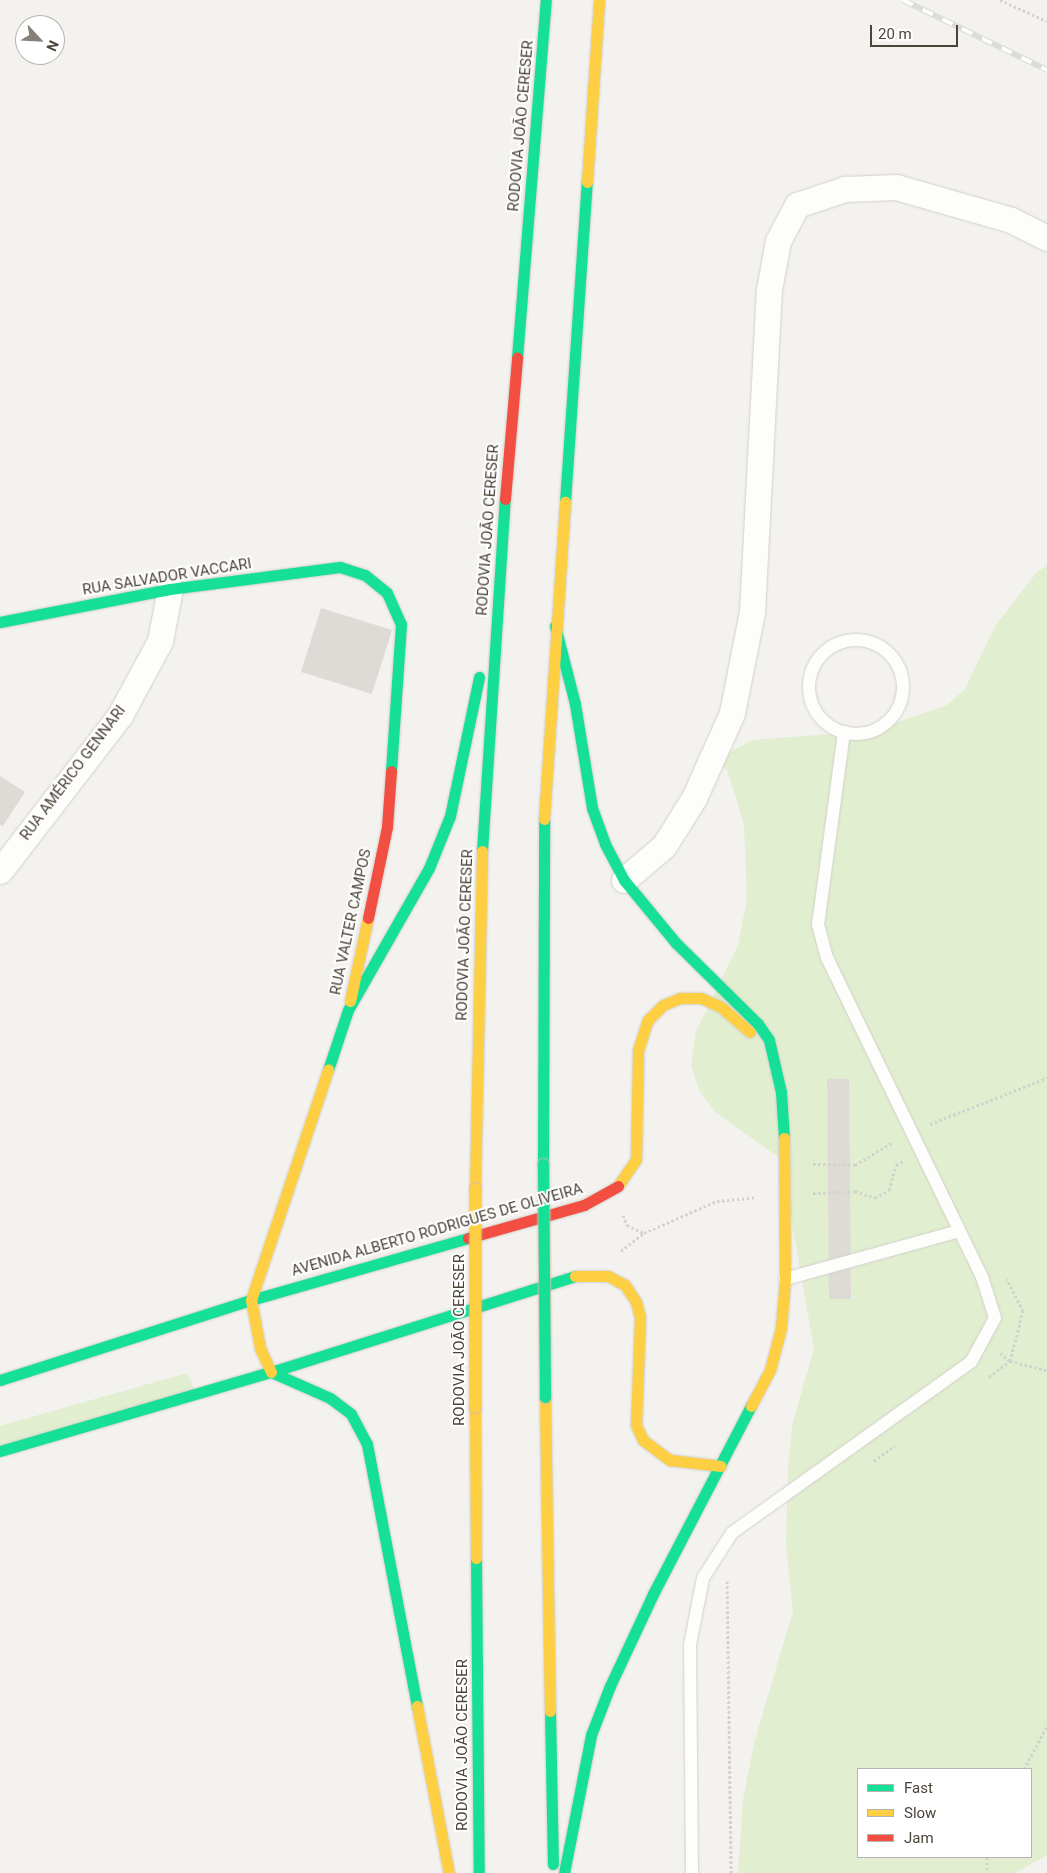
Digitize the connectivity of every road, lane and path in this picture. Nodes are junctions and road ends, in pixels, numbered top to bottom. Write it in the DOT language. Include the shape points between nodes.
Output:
graph roads {
  1 [pos="546,0"];
  2 [pos="599,0"];
  3 [pos="1000,0"];
  4 [pos="1047,21"];
  5 [pos="1047,238"];
  6 [pos="340,567"];
  7 [pos="499,578"];
  8 [pos="170,589"];
  9 [pos="0,622"];
  10 [pos="556,626"];
  11 [pos="844,732"];
  12 [pos="0,870"];
  13 [pos="624,880"];
  14 [pos="348,1010"];
  15 [pos="776,1061"];
  16 [pos="1047,1078"];
  17 [pos="911,1132"];
  18 [pos="922,1153"];
  19 [pos="785,1163"];
  20 [pos="785,1194"];
  21 [pos="959,1231"];
  22 [pos="1006,1275"];
  23 [pos="785,1279"];
  24 [pos="625,1285"];
  25 [pos="250,1300"];
  26 [pos="986,1341"];
  27 [pos="1010,1361"];
  28 [pos="1047,1370"];
  29 [pos="271,1372"];
  30 [pos="987,1378"];
  31 [pos="0,1380"];
  32 [pos="903,1440"];
  33 [pos="0,1451"];
  34 [pos="871,1462"];
  35 [pos="721,1466"];
  36 [pos="728,1576"];
  37 [pos="1047,1726"];
  38 [pos="1025,1768"];
  39 [pos="987,1858"];
  40 [pos="449,1873"];
  41 [pos="479,1873"];
  42 [pos="553,1873"];
  43 [pos="564,1873"];
  44 [pos="692,1873"];
  45 [pos="731,1873"];
  46 [pos="987,1873"];
  1 -- 7 [label="main road, RODOVIA JOÃO CERESER"];
  2 -- 10 [label="main road"];
  3 -- 4 [label="path"];
  5 -- 13 [label="street" via="1011,220 896,187 845,189 798,205 778,241 769,290 752,612 732,713 694,798 664,846"];
  6 -- 8 [label="main road, RUA SALVADOR VACCARI"];
  6 -- 14 [label="main road, RUA VALTER CAMPOS" via="365,575 387,593 401,624 387,827"];
  7 -- 14 [label="main road" via="450,816 429,868"];
  7 -- 41 [label="main road, RODOVIA JOÃO CERESER, bridge" via="480,889 475,1188"];
  8 -- 9 [label="main road, RUA SALVADOR VACCARI"];
  8 -- 12 [label="street, RUA AMÉRICO GENNARI" via="160,641 120,715"];
  10 -- 13 [label="main road" via="573,696 592,808"];
  10 -- 42 [label="main road, bridge" via="541,863 542,1164"];
  11 -- 11 [label="lane" via="858,734 886,724 902,699 901,670 888,652 869,640 854,639 827,650 810,674 812,703 830,726"];
  11 -- 17 [label="lane" via="818,924 826,958"];
  13 -- 15 [label="main road" via="676,943 758,1024 769,1040"];
  14 -- 25 [label="main road, RUA VALTER CAMPOS"];
  15 -- 19 [label="main road"];
  15 -- 25 [label="main road, AVENIDA ALBERTO RODRIGUES DE OLIVEIRA" via="743,1024 721,1007 701,998 680,998 663,1005 648,1020 638,1050 636,1159 619,1185 584,1205"];
  16 -- 17 [label="path"];
  17 -- 18 [label="lane"];
  17 -- 19 [label="path" via="855,1165"];
  18 -- 20 [label="path" via="896,1165 889,1190 875,1198 854,1191"];
  18 -- 21 [label="lane"];
  19 -- 20 [label="main road"];
  20 -- 23 [label="main road"];
  20 -- 24 [label="path" via="717,1201 644,1233 622,1249 617,1262"];
  21 -- 23 [label="lane"];
  21 -- 26 [label="lane" via="993,1302 995,1318"];
  22 -- 27 [label="path" via="1023,1311"];
  23 -- 35 [label="main road" via="781,1328 770,1370"];
  24 -- 29 [label="main road" via="608,1276 583,1273"];
  24 -- 35 [label="main road" via="640,1317 636,1425 643,1440 670,1460"];
  25 -- 29 [label="main road" via="260,1348"];
  25 -- 31 [label="main road, AVENIDA ALBERTO RODRIGUES DE OLIVEIRA"];
  26 -- 27 [label="path"];
  26 -- 44 [label="lane" via="971,1362 936,1390 732,1533 712,1562 696,1603 690,1645"];
  27 -- 28 [label="path"];
  27 -- 30 [label="path"];
  29 -- 33 [label="main road"];
  29 -- 40 [label="main road" via="330,1398 351,1414 367,1444"];
  32 -- 34 [label="path"];
  35 -- 43 [label="main road" via="653,1594 591,1735"];
  36 -- 45 [label="path"];
  37 -- 38 [label="path"];
  39 -- 46 [label="path"];
}
